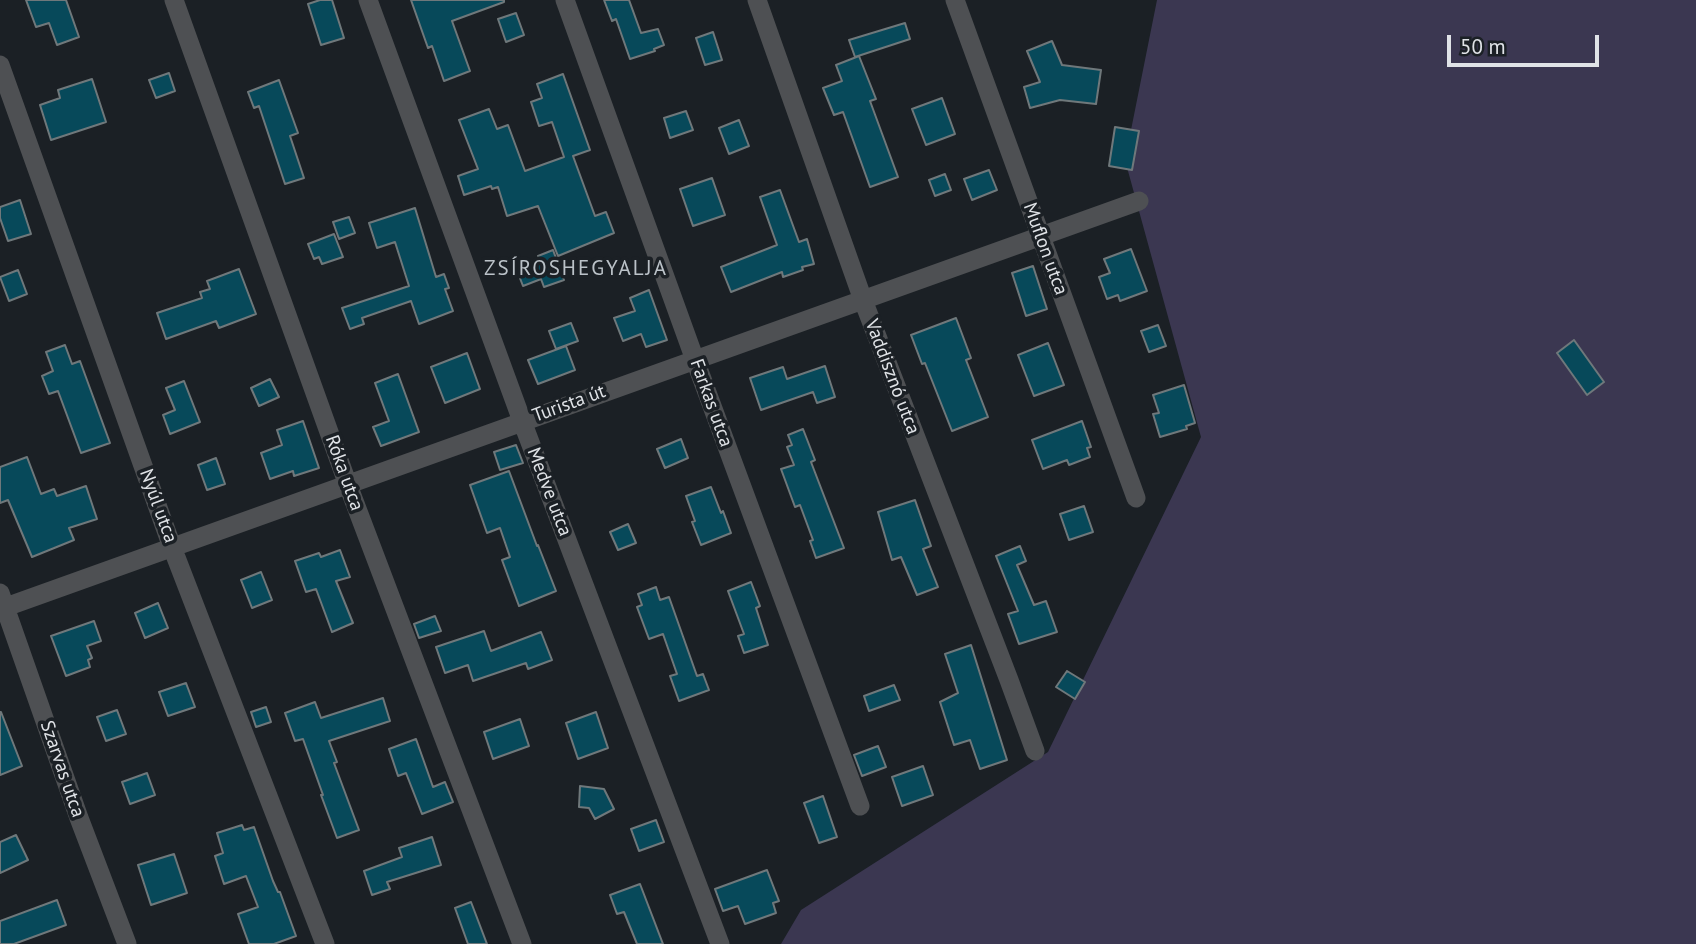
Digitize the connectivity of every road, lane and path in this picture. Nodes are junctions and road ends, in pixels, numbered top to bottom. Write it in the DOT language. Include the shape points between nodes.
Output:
graph roads {
  1 [pos="174,0"];
  2 [pos="368,0"];
  3 [pos="565,0"];
  4 [pos="757,0"];
  5 [pos="955,0"];
  6 [pos="0,65"];
  7 [pos="1139,201"];
  8 [pos="1040,237"];
  9 [pos="863,300"];
  10 [pos="695,360"];
  11 [pos="522,421"];
  12 [pos="348,485"];
  13 [pos="1136,498"];
  14 [pos="172,547"];
  15 [pos="2,603"];
  16 [pos="1035,751"];
  17 [pos="860,806"];
  18 [pos="127,944"];
  19 [pos="325,944"];
  20 [pos="522,944"];
  21 [pos="720,944"];
  1 -- 12 [label="street, Róka utca"];
  2 -- 11 [label="street, Medve utca"];
  3 -- 10 [label="street, Farkas utca"];
  4 -- 9 [label="street, Vaddisznó utca"];
  5 -- 8 [label="street, Muflon utca"];
  6 -- 14 [label="street, Nyúl utca"];
  7 -- 8 [label="street, Turista út"];
  8 -- 9 [label="street, Turista út"];
  8 -- 13 [label="street, Muflon utca"];
  9 -- 10 [label="street, Turista út"];
  9 -- 16 [label="street, Vaddisznó utca"];
  10 -- 11 [label="street, Turista út"];
  10 -- 17 [label="street, Farkas utca"];
  11 -- 12 [label="street, Turista út"];
  11 -- 21 [label="street, Medve utca"];
  12 -- 14 [label="street, Turista út"];
  12 -- 20 [label="street, Róka utca"];
  14 -- 15 [label="street, Turista út"];
  14 -- 19 [label="street, Nyúl utca"];
  15 -- 18 [label="street, Szarvas utca"];
}
